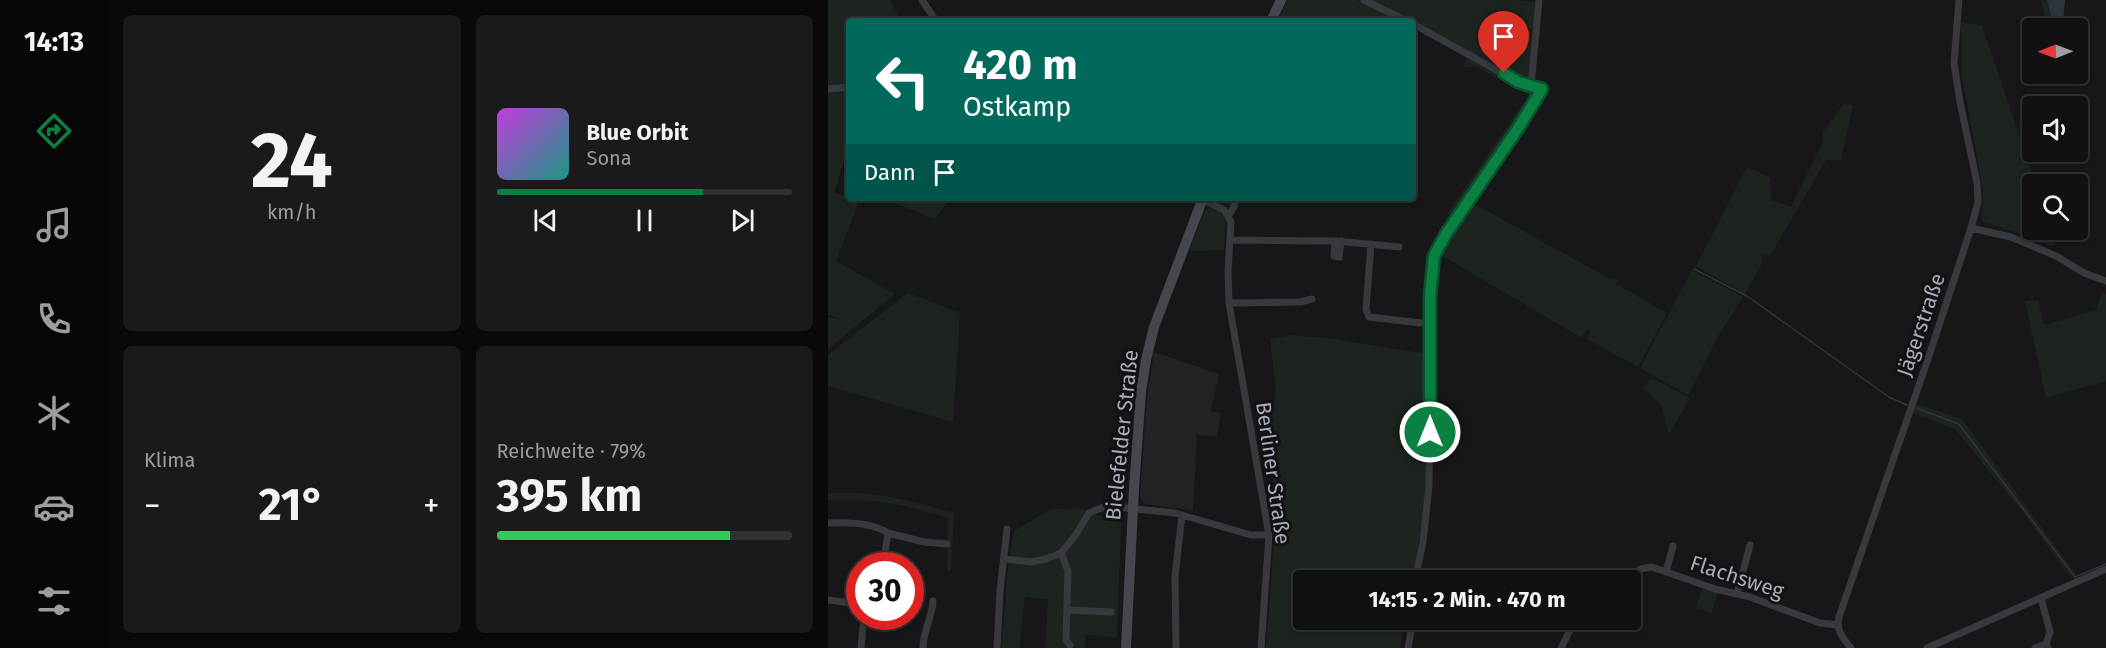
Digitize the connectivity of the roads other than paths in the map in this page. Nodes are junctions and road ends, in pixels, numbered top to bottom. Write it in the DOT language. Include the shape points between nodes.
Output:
graph roads {
  1 [pos="922,0"];
  2 [pos="1281,0"];
  3 [pos="1364,0"];
  4 [pos="1539,0"];
  5 [pos="1959,0"];
  6 [pos="934,18"];
  7 [pos="1272,18"];
  8 [pos="1401,18"];
  9 [pos="1416,26"];
  10 [pos="846,87"];
  11 [pos="1531,87"];
  12 [pos="828,89"];
  13 [pos="1201,201"];
  14 [pos="1208,201"];
  15 [pos="1235,201"];
  16 [pos="1228,216"];
  17 [pos="1971,228"];
  18 [pos="1230,240"];
  19 [pos="1371,244"];
  20 [pos="1399,247"];
  21 [pos="2106,281"];
  22 [pos="1312,299"];
  23 [pos="1229,303"];
  24 [pos="1430,324"];
  25 [pos="1132,508"];
  26 [pos="1182,515"];
  27 [pos="828,524"];
  28 [pos="1006,529"];
  29 [pos="888,533"];
  30 [pos="1269,535"];
  31 [pos="947,544"];
  32 [pos="1750,545"];
  33 [pos="1673,546"];
  34 [pos="885,552"];
  35 [pos="1061,553"];
  36 [pos="1005,559"];
  37 [pos="2106,569"];
  38 [pos="1417,570"];
  39 [pos="1640,570"];
  40 [pos="1666,572"];
  41 [pos="1737,594"];
  42 [pos="2041,598"];
  43 [pos="828,600"];
  44 [pos="933,601"];
  45 [pos="846,602"];
  46 [pos="1068,610"];
  47 [pos="1111,612"];
  48 [pos="1837,625"];
  49 [pos="863,630"];
  50 [pos="1411,630"];
  51 [pos="1570,630"];
  52 [pos="1070,645"];
  53 [pos="2047,646"];
  54 [pos="861,648"];
  55 [pos="923,648"];
  56 [pos="997,648"];
  57 [pos="1126,648"];
  58 [pos="1176,648"];
  59 [pos="1261,648"];
  60 [pos="1408,648"];
  61 [pos="1561,648"];
  62 [pos="1851,648"];
  63 [pos="1927,648"];
  64 [pos="2035,648"];
  1 -- 6 [label="street"];
  2 -- 7 [label="main road"];
  3 -- 8 [label="street"];
  4 -- 11 [label="street"];
  5 -- 17 [label="street, Jägerstraße" via="1954,63 1977,183 1978,202"];
  9 -- 11 [label="street"];
  10 -- 12 [label="street"];
  11 -- 24 [label="street" via="1542,89 1434,256"];
  13 -- 25 [label="main road, Bielefelder Straße" via="1154,327 1146,360"];
  14 -- 16 [label="street"];
  15 -- 16 [label="street, Berliner Straße"];
  16 -- 18 [label="street, Berliner Straße"];
  17 -- 21 [label="street" via="2011,237"];
  17 -- 48 [label="street, Jägerstraße"];
  18 -- 19 [label="street"];
  18 -- 23 [label="street, Berliner Straße"];
  19 -- 20 [label="street"];
  19 -- 24 [label="street" via="1366,309 1369,317"];
  22 -- 23 [label="street"];
  23 -- 30 [label="street, Berliner Straße"];
  24 -- 38 [label="street" via="1429,486"];
  25 -- 26 [label="street"];
  25 -- 35 [label="street" via="1106,506 1089,513"];
  25 -- 57 [label="main road, Bielefelder Straße"];
  26 -- 30 [label="street" via="1251,535"];
  26 -- 58 [label="street" via="1175,576"];
  27 -- 29 [label="street" via="861,524"];
  28 -- 36 [label="street"];
  29 -- 31 [label="street"];
  29 -- 34 [label="street"];
  30 -- 59 [label="street, Berliner Straße"];
  32 -- 41 [label="street"];
  33 -- 40 [label="street"];
  35 -- 36 [label="street" via="1040,561"];
  35 -- 46 [label="street" via="1068,571"];
  36 -- 56 [label="street"];
  37 -- 42 [label="street"];
  39 -- 40 [label="street, Flachsweg" via="1652,567"];
  40 -- 41 [label="street, Flachsweg"];
  41 -- 48 [label="street, Flachsweg" via="1820,623"];
  42 -- 53 [label="street" via="2050,632"];
  42 -- 63 [label="street"];
  43 -- 45 [label="street"];
  44 -- 55 [label="street"];
  46 -- 47 [label="street"];
  46 -- 52 [label="street" via="1066,640"];
  48 -- 62 [label="street"];
  49 -- 54 [label="street"];
  50 -- 60 [label="street"];
  51 -- 61 [label="street"];
  53 -- 64 [label="street"];
}
